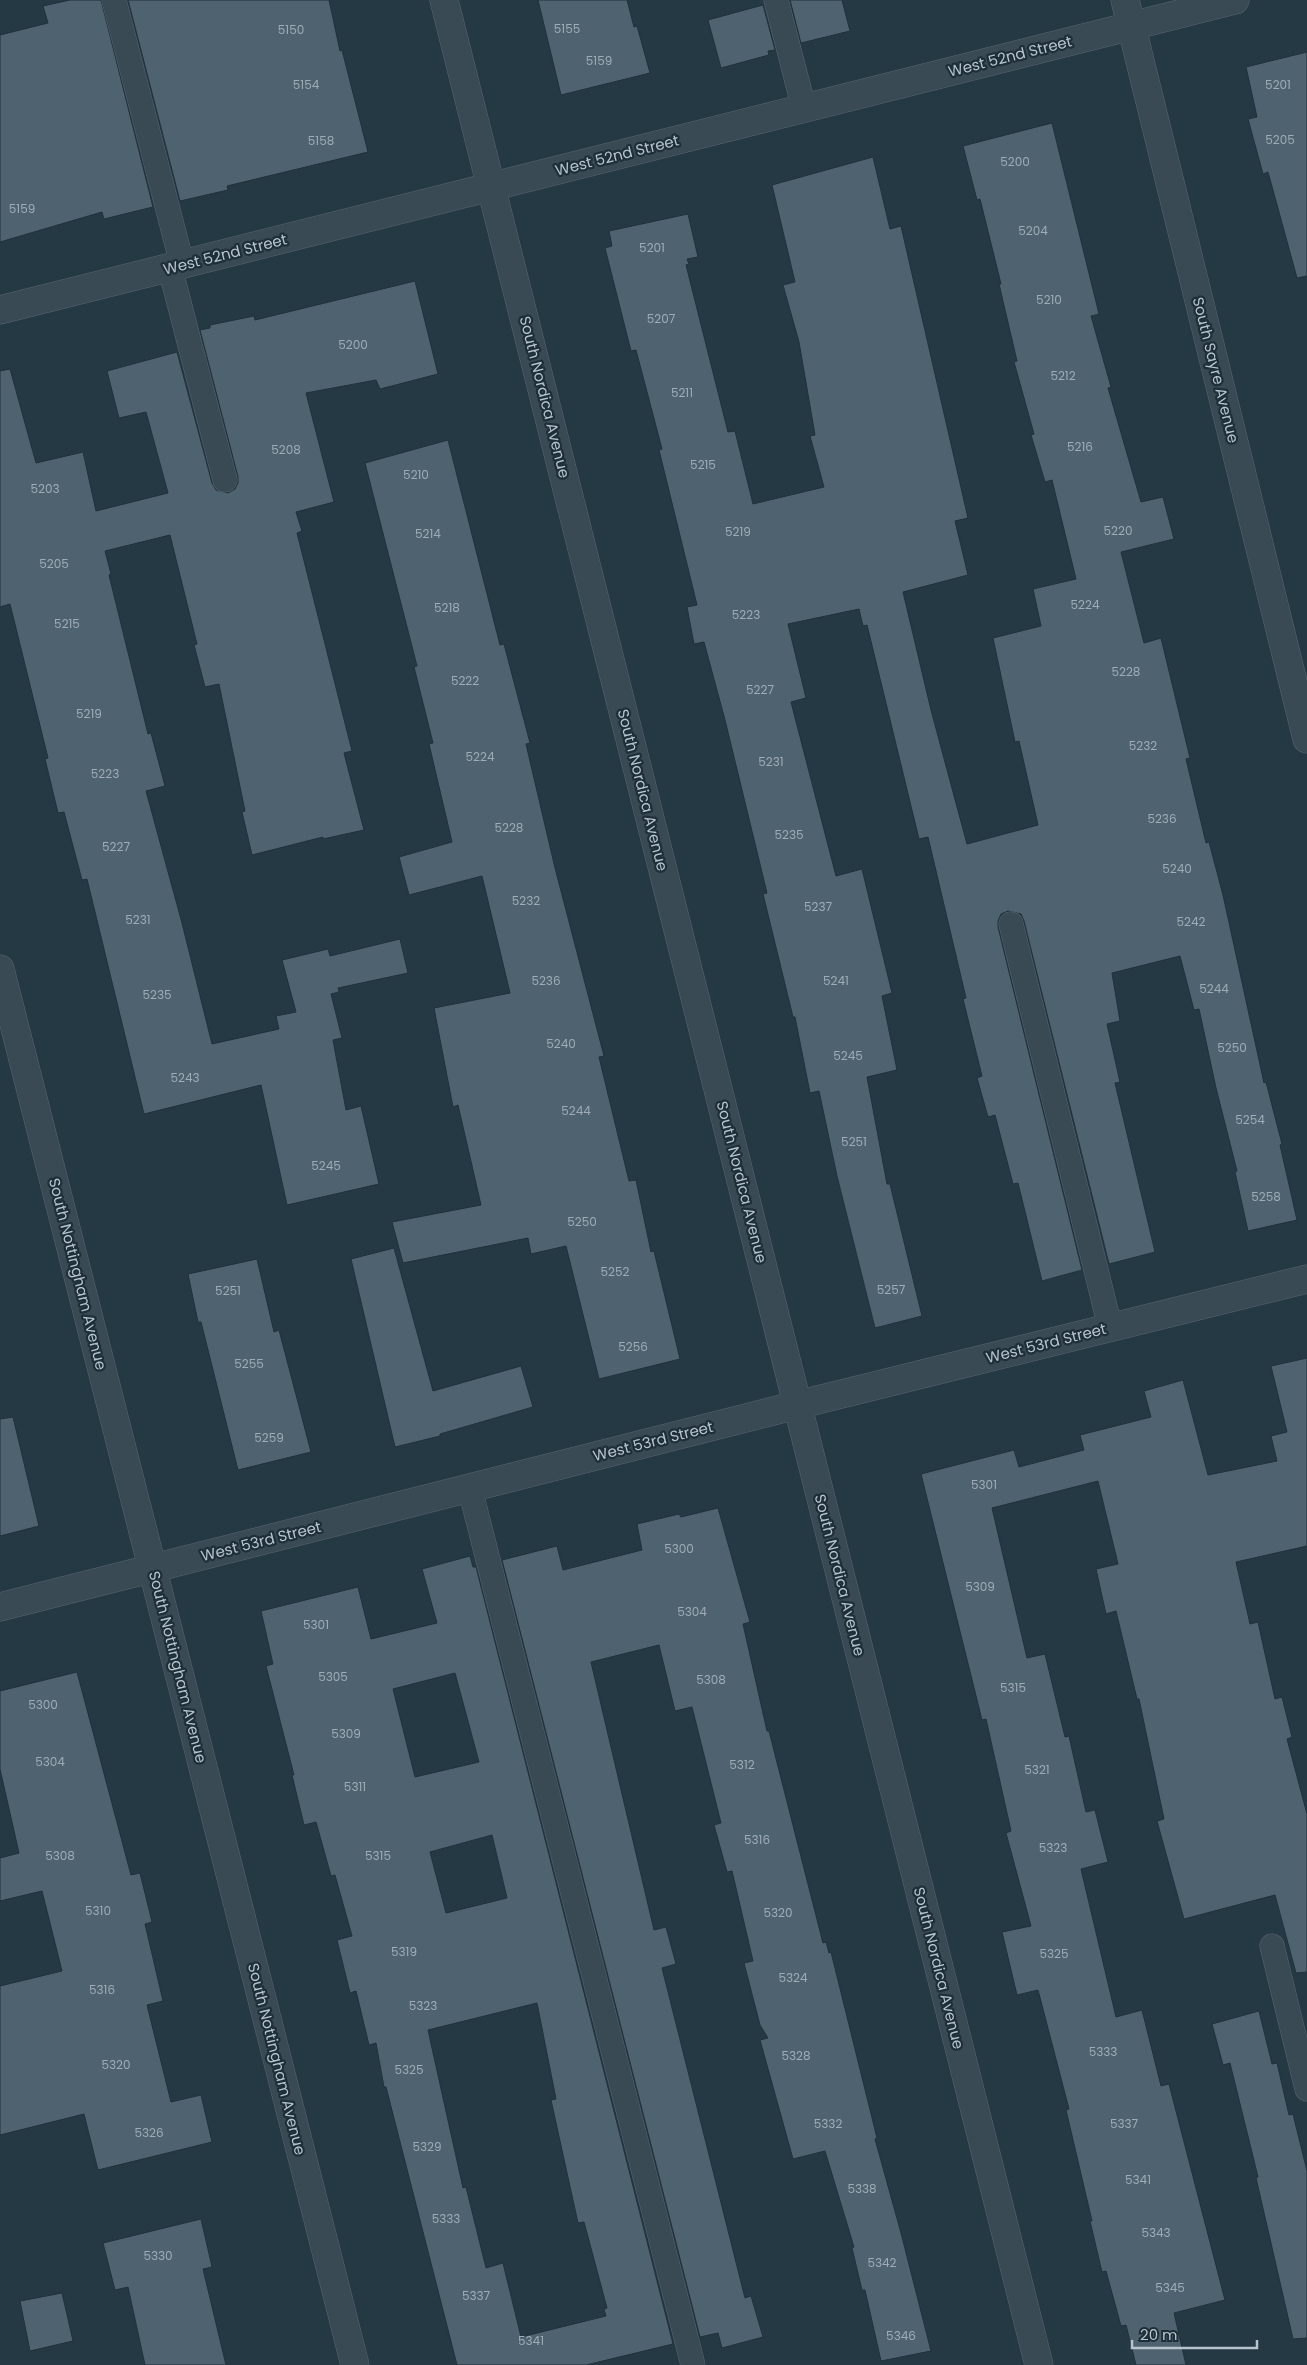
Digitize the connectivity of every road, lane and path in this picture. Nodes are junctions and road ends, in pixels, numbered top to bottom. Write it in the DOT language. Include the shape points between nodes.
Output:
graph roads {
  1 [pos="114,0"];
  2 [pos="444,0"];
  3 [pos="776,0"];
  4 [pos="1235,0"];
  5 [pos="1128,13"];
  6 [pos="804,108"];
  7 [pos="492,186"];
  8 [pos="176,266"];
  9 [pos="0,310"];
  10 [pos="225,480"];
  11 [pos="1307,740"];
  12 [pos="1011,924"];
  13 [pos="0,969"];
  14 [pos="1307,1279"];
  15 [pos="1110,1327"];
  16 [pos="797,1405"];
  17 [pos="470,1488"];
  18 [pos="153,1569"];
  19 [pos="0,1608"];
  20 [pos="1272,1946"];
  21 [pos="1307,2088"];
  22 [pos="355,2365"];
  23 [pos="693,2365"];
  24 [pos="1039,2365"];
  1 -- 8 [label="lane"];
  2 -- 7 [label="street, South Nordica Avenue"];
  3 -- 6 [label="lane"];
  4 -- 5 [label="street, West 52nd Street"];
  5 -- 6 [label="street, West 52nd Street"];
  5 -- 11 [label="street, South Sayre Avenue"];
  6 -- 7 [label="street, West 52nd Street"];
  7 -- 8 [label="street, West 52nd Street"];
  7 -- 16 [label="street, South Nordica Avenue"];
  8 -- 9 [label="street, West 52nd Street"];
  8 -- 10 [label="lane"];
  12 -- 15 [label="lane"];
  13 -- 18 [label="street, South Nottingham Avenue"];
  14 -- 15 [label="street, West 53rd Street"];
  15 -- 16 [label="street, West 53rd Street"];
  16 -- 17 [label="street, West 53rd Street"];
  16 -- 24 [label="street, South Nordica Avenue"];
  17 -- 18 [label="street, West 53rd Street"];
  17 -- 23 [label="lane"];
  18 -- 19 [label="street, West 53rd Street"];
  18 -- 22 [label="street, South Nottingham Avenue"];
  20 -- 21 [label="lane"];
}
